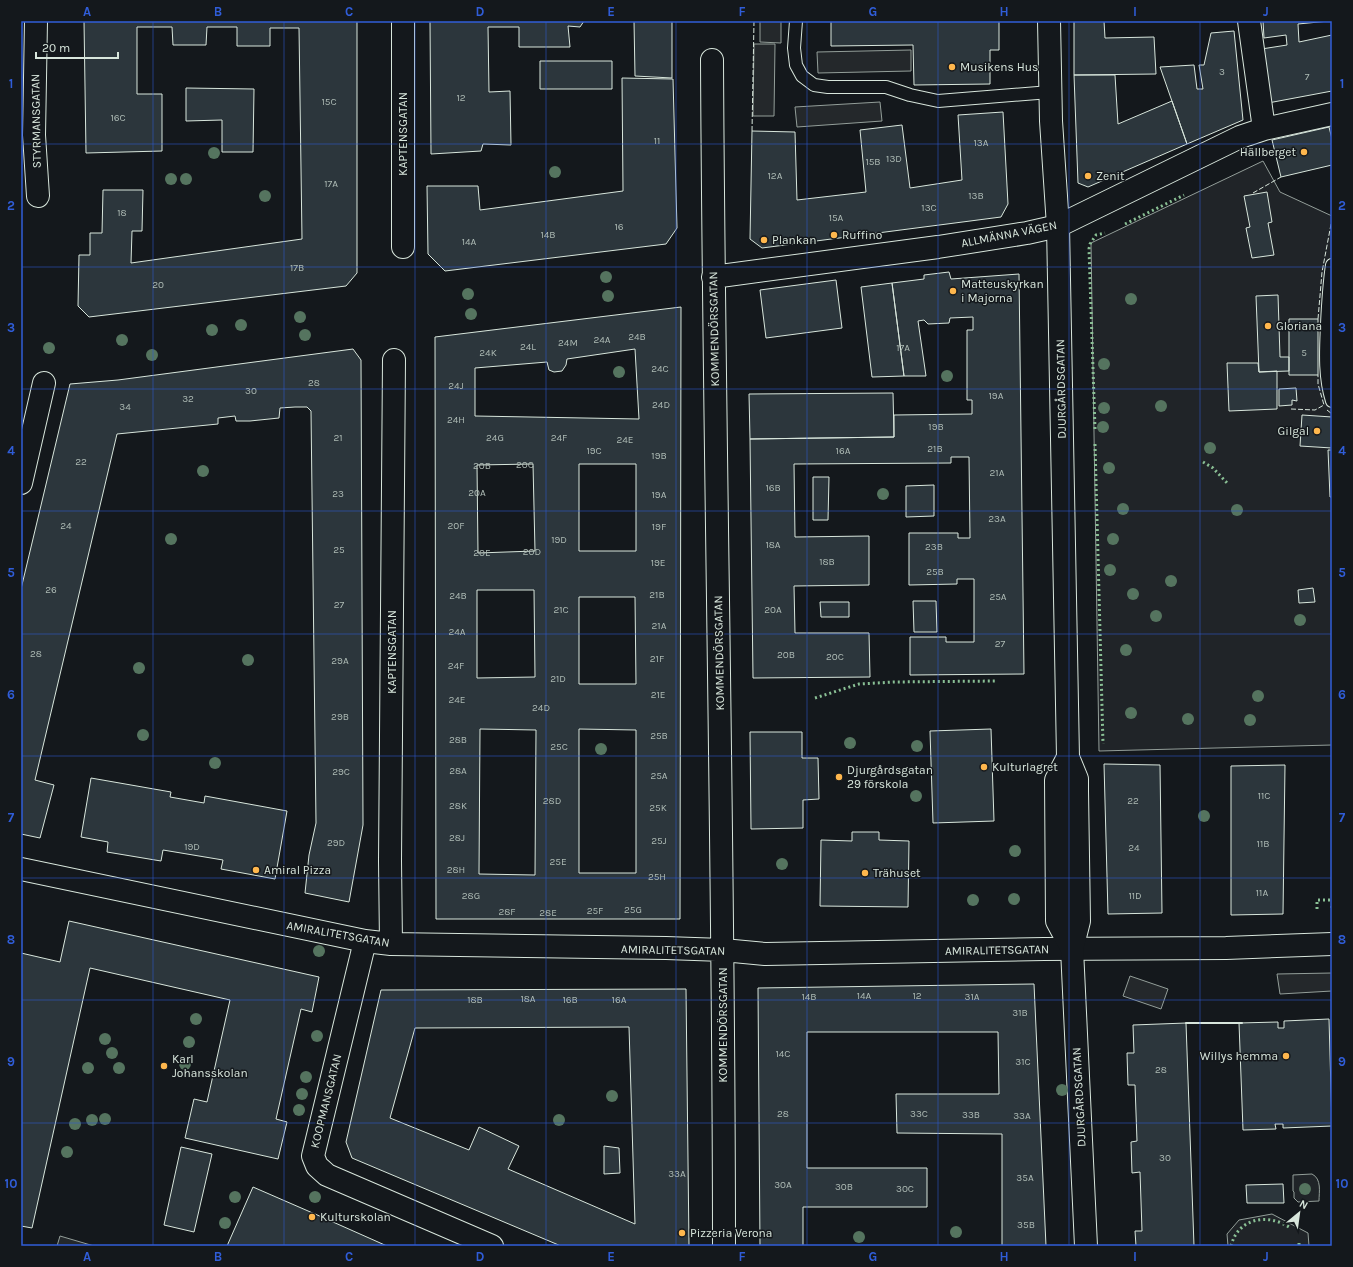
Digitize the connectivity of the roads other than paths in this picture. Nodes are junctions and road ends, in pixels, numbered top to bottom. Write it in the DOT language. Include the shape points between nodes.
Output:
graph roads {
  1 [pos="36,21"];
  2 [pos="403,21"];
  3 [pos="796,21"];
  4 [pos="1049,21"];
  5 [pos="1248,21"];
  6 [pos="712,60"];
  7 [pos="1050,92"];
  8 [pos="1332,114"];
  9 [pos="1264,129"];
  10 [pos="38,196"];
  11 [pos="1058,226"];
  12 [pos="403,247"];
  13 [pos="1332,266"];
  14 [pos="713,277"];
  15 [pos="394,360"];
  16 [pos="44,383"];
  17 [pos="1332,401"];
  18 [pos="21,482"];
  19 [pos="21,869"];
  20 [pos="366,941"];
  21 [pos="391,944"];
  22 [pos="1332,944"];
  23 [pos="1072,949"];
  24 [pos="723,950"];
  25 [pos="492,1246"];
  26 [pos="724,1246"];
  27 [pos="1086,1246"];
  1 -- 10 [label="street, STYRMANSGATAN" via="34,135"];
  2 -- 12 [label="street, KAPTENSGATAN"];
  3 -- 7 [label="lane" via="796,65 802,76 814,85 886,87 938,101"];
  4 -- 7 [label="street, DJURGÅRDSGATAN"];
  5 -- 9 [label="street"];
  6 -- 14 [label="street, KOMMENDÖRSGATAN"];
  7 -- 11 [label="street, DJURGÅRDSGATAN"];
  8 -- 9 [label="street, ALLMÄNNA VÄGEN"];
  9 -- 11 [label="street, ALLMÄNNA VÄGEN" via="1240,137"];
  11 -- 14 [label="street, ALLMÄNNA VÄGEN" via="930,248"];
  11 -- 23 [label="street, DJURGÅRDSGATAN" via="1068,757 1056,780 1057,921"];
  13 -- 17 [label="lane" via="1326,339 1326,373"];
  14 -- 24 [label="street, KOMMENDÖRSGATAN"];
  15 -- 21 [label="street, KAPTENSGATAN"];
  16 -- 18 [label="street"];
  19 -- 20 [label="street, AMIRALITETSGATAN"];
  20 -- 21 [label="street, AMIRALITETSGATAN"];
  20 -- 25 [label="street, KOOPMANSGATAN" via="313,1156 317,1166 327,1175"];
  21 -- 24 [label="street, AMIRALITETSGATAN"];
  22 -- 23 [label="street, AMIRALITETSGATAN" via="1233,948"];
  23 -- 24 [label="street, AMIRALITETSGATAN" via="766,954"];
  23 -- 27 [label="street, DJURGÅRDSGATAN"];
  24 -- 26 [label="street, KOMMENDÖRSGATAN"];
}
